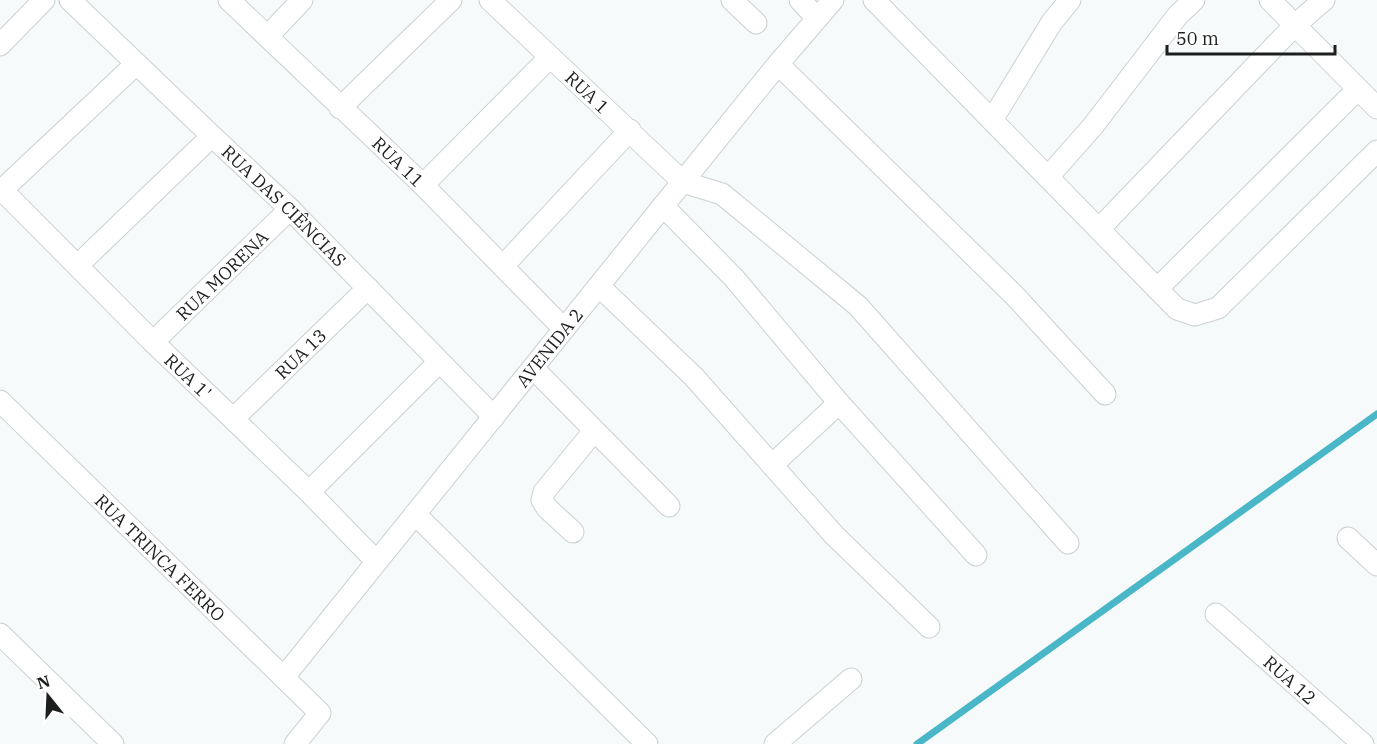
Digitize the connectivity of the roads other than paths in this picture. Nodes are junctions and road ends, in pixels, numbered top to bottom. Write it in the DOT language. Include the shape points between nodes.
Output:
graph roads {
  1 [pos="44,0"];
  2 [pos="70,0"];
  3 [pos="230,0"];
  4 [pos="302,0"];
  5 [pos="451,0"];
  6 [pos="490,0"];
  7 [pos="732,0"];
  8 [pos="800,0"];
  9 [pos="833,0"];
  10 [pos="874,0"];
  11 [pos="1070,0"];
  12 [pos="1194,0"];
  13 [pos="1270,0"];
  14 [pos="1323,0"];
  15 [pos="817,18"];
  16 [pos="756,23"];
  17 [pos="1295,25"];
  18 [pos="268,36"];
  19 [pos="0,45"];
  20 [pos="550,57"];
  21 [pos="136,64"];
  22 [pos="778,64"];
  23 [pos="1358,89"];
  24 [pos="340,108"];
  25 [pos="1377,108"];
  26 [pos="992,120"];
  27 [pos="630,130"];
  28 [pos="212,136"];
  29 [pos="1377,151"];
  30 [pos="1048,177"];
  31 [pos="683,182"];
  32 [pos="423,185"];
  33 [pos="1,189"];
  34 [pos="663,206"];
  35 [pos="290,209"];
  36 [pos="1098,229"];
  37 [pos="78,265"];
  38 [pos="502,266"];
  39 [pos="599,286"];
  40 [pos="368,288"];
  41 [pos="1158,289"];
  42 [pos="564,329"];
  43 [pos="153,342"];
  44 [pos="440,362"];
  45 [pos="533,368"];
  46 [pos="1105,394"];
  47 [pos="0,401"];
  48 [pos="839,403"];
  49 [pos="494,417"];
  50 [pos="232,419"];
  51 [pos="594,431"];
  52 [pos="772,465"];
  53 [pos="309,492"];
  54 [pos="669,506"];
  55 [pos="415,514"];
  56 [pos="573,532"];
  57 [pos="1348,538"];
  58 [pos="1068,543"];
  59 [pos="976,555"];
  60 [pos="376,561"];
  61 [pos="1377,565"];
  62 [pos="1216,614"];
  63 [pos="929,627"];
  64 [pos="0,634"];
  65 [pos="284,677"];
  66 [pos="851,679"];
  67 [pos="113,744"];
  68 [pos="295,744"];
  69 [pos="647,744"];
  70 [pos="775,744"];
  71 [pos="1363,744"];
  1 -- 19 [label="street"];
  2 -- 21 [label="street, RUA DAS CIÊNCIAS"];
  3 -- 18 [label="street, RUA 11"];
  4 -- 18 [label="street"];
  5 -- 24 [label="street"];
  6 -- 20 [label="street, RUA 1"];
  7 -- 16 [label="street"];
  8 -- 15 [label="street"];
  9 -- 15 [label="street, AVENIDA 2"];
  10 -- 26 [label="street"];
  11 -- 26 [label="street" via="1052,22"];
  12 -- 30 [label="street"];
  13 -- 17 [label="street"];
  14 -- 17 [label="street"];
  15 -- 22 [label="street, AVENIDA 2"];
  17 -- 23 [label="street"];
  17 -- 36 [label="street"];
  18 -- 24 [label="street, RUA 11"];
  20 -- 27 [label="street, RUA 1"];
  20 -- 32 [label="street"];
  21 -- 28 [label="street, RUA DAS CIÊNCIAS"];
  21 -- 33 [label="street"];
  22 -- 31 [label="street, AVENIDA 2"];
  22 -- 46 [label="street" via="1014,295"];
  23 -- 25 [label="street"];
  23 -- 41 [label="street"];
  24 -- 32 [label="street, RUA 11"];
  26 -- 30 [label="street"];
  27 -- 31 [label="street, RUA 1"];
  27 -- 38 [label="street"];
  28 -- 35 [label="street, RUA DAS CIÊNCIAS"];
  28 -- 37 [label="street"];
  29 -- 41 [label="street" via="1218,308 1195,315 1177,309"];
  30 -- 36 [label="street"];
  31 -- 34 [label="street, AVENIDA 2"];
  31 -- 58 [label="street" via="722,194 858,306"];
  32 -- 38 [label="street, RUA 11"];
  33 -- 37 [label="street, RUA 1'"];
  34 -- 39 [label="street, AVENIDA 2"];
  34 -- 48 [label="street" via="734,279"];
  35 -- 40 [label="street, RUA DAS CIÊNCIAS"];
  35 -- 43 [label="street, RUA MORENA"];
  36 -- 41 [label="street"];
  37 -- 43 [label="street, RUA 1'"];
  38 -- 42 [label="street, RUA 11"];
  39 -- 42 [label="street, AVENIDA 2"];
  39 -- 52 [label="street" via="694,377"];
  40 -- 44 [label="street, RUA DAS CIÊNCIAS"];
  40 -- 50 [label="street, RUA 13"];
  42 -- 45 [label="street, AVENIDA 2"];
  43 -- 50 [label="street, RUA 1'"];
  44 -- 49 [label="street, RUA DAS CIÊNCIAS"];
  44 -- 53 [label="street"];
  45 -- 49 [label="street, AVENIDA 2"];
  45 -- 51 [label="street"];
  47 -- 65 [label="street, RUA TRINCA FERRO"];
  48 -- 52 [label="street"];
  48 -- 59 [label="street"];
  49 -- 55 [label="street, AVENIDA 2"];
  50 -- 53 [label="street, RUA 1'"];
  51 -- 54 [label="street"];
  51 -- 56 [label="street" via="544,492 542,500"];
  52 -- 63 [label="street" via="834,535"];
  53 -- 60 [label="street, RUA 1'"];
  55 -- 60 [label="street, AVENIDA 2"];
  55 -- 69 [label="street"];
  57 -- 61 [label="street"];
  60 -- 65 [label="street, AVENIDA 2"];
  62 -- 71 [label="street, RUA 12"];
  64 -- 67 [label="street"];
  65 -- 68 [label="street, RUA TRINCA FERRO" via="320,713"];
  66 -- 70 [label="street"];
}
